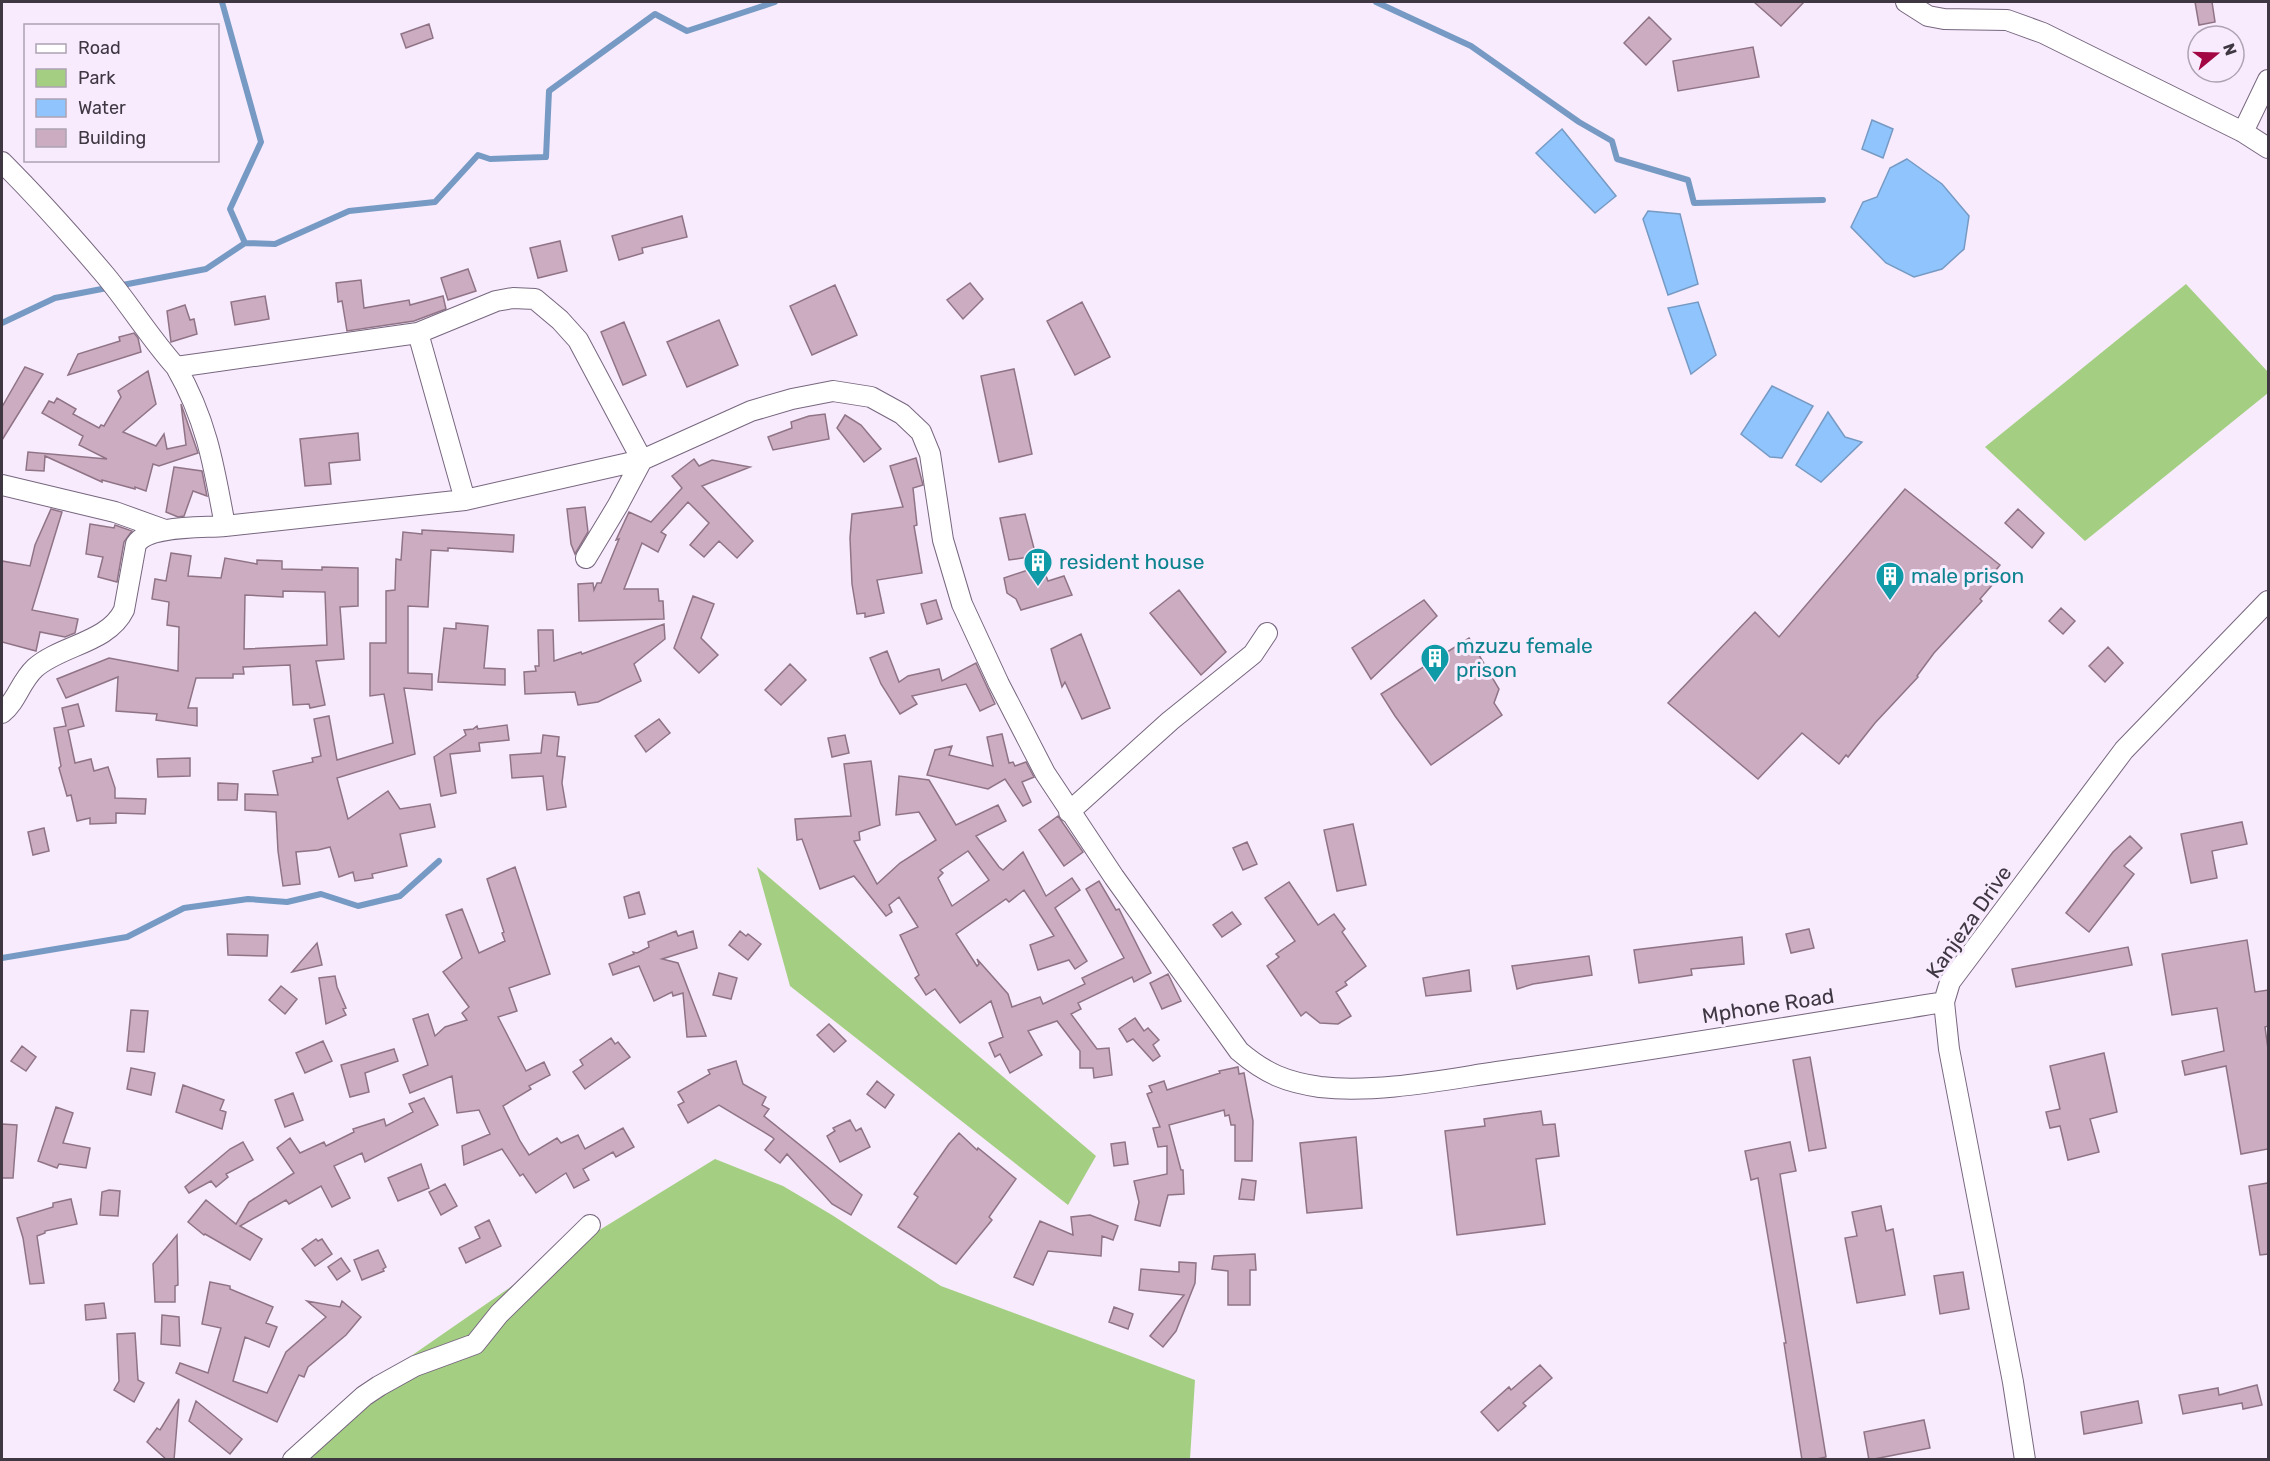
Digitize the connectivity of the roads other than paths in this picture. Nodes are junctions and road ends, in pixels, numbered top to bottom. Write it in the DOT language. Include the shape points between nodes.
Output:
graph roads {
  1 [pos="1906,2"];
  2 [pos="2268,80"];
  3 [pos="2243,132"];
  4 [pos="2268,148"];
  5 [pos="2,162"];
  6 [pos="418,333"];
  7 [pos="176,367"];
  8 [pos="642,460"];
  9 [pos="2,484"];
  10 [pos="465,500"];
  11 [pos="225,526"];
  12 [pos="165,530"];
  13 [pos="586,558"];
  14 [pos="2268,601"];
  15 [pos="1267,633"];
  16 [pos="2,713"];
  17 [pos="1069,812"];
  18 [pos="1944,1002"];
  19 [pos="590,1225"];
  20 [pos="293,1460"];
  21 [pos="2025,1460"];
  1 -- 3 [label="street" via="1928,16 2007,20 2043,33"];
  2 -- 3 [label="street"];
  3 -- 4 [label="street"];
  5 -- 7 [label="street" via="69,233"];
  6 -- 7 [label="street"];
  6 -- 8 [label="street" via="496,302 535,299 578,340"];
  6 -- 10 [label="street"];
  7 -- 11 [label="street" via="204,427"];
  8 -- 10 [label="street, Mphone Road"];
  8 -- 13 [label="street"];
  8 -- 17 [label="street, Mphone Road" via="751,411 833,391 871,397 902,414 921,432 930,454 943,540 962,604 1024,736"];
  9 -- 12 [label="street" via="115,512"];
  10 -- 11 [label="street, Mphone Road"];
  11 -- 12 [label="street, Mphone Road"];
  12 -- 16 [label="street" via="147,534 136,544 124,610 115,625 35,668 11,706"];
  14 -- 18 [label="street, Kanjeza Drive" via="2124,750 1950,982"];
  15 -- 17 [label="street" via="1253,654 1170,721"];
  17 -- 18 [label="street, Mphone Road" via="1239,1051 1277,1078 1322,1087 1395,1086"];
  18 -- 21 [label="street, Kanjeza Drive" via="1949,1049"];
  19 -- 20 [label="street" via="499,1314 475,1344 395,1376 364,1396"];
}
